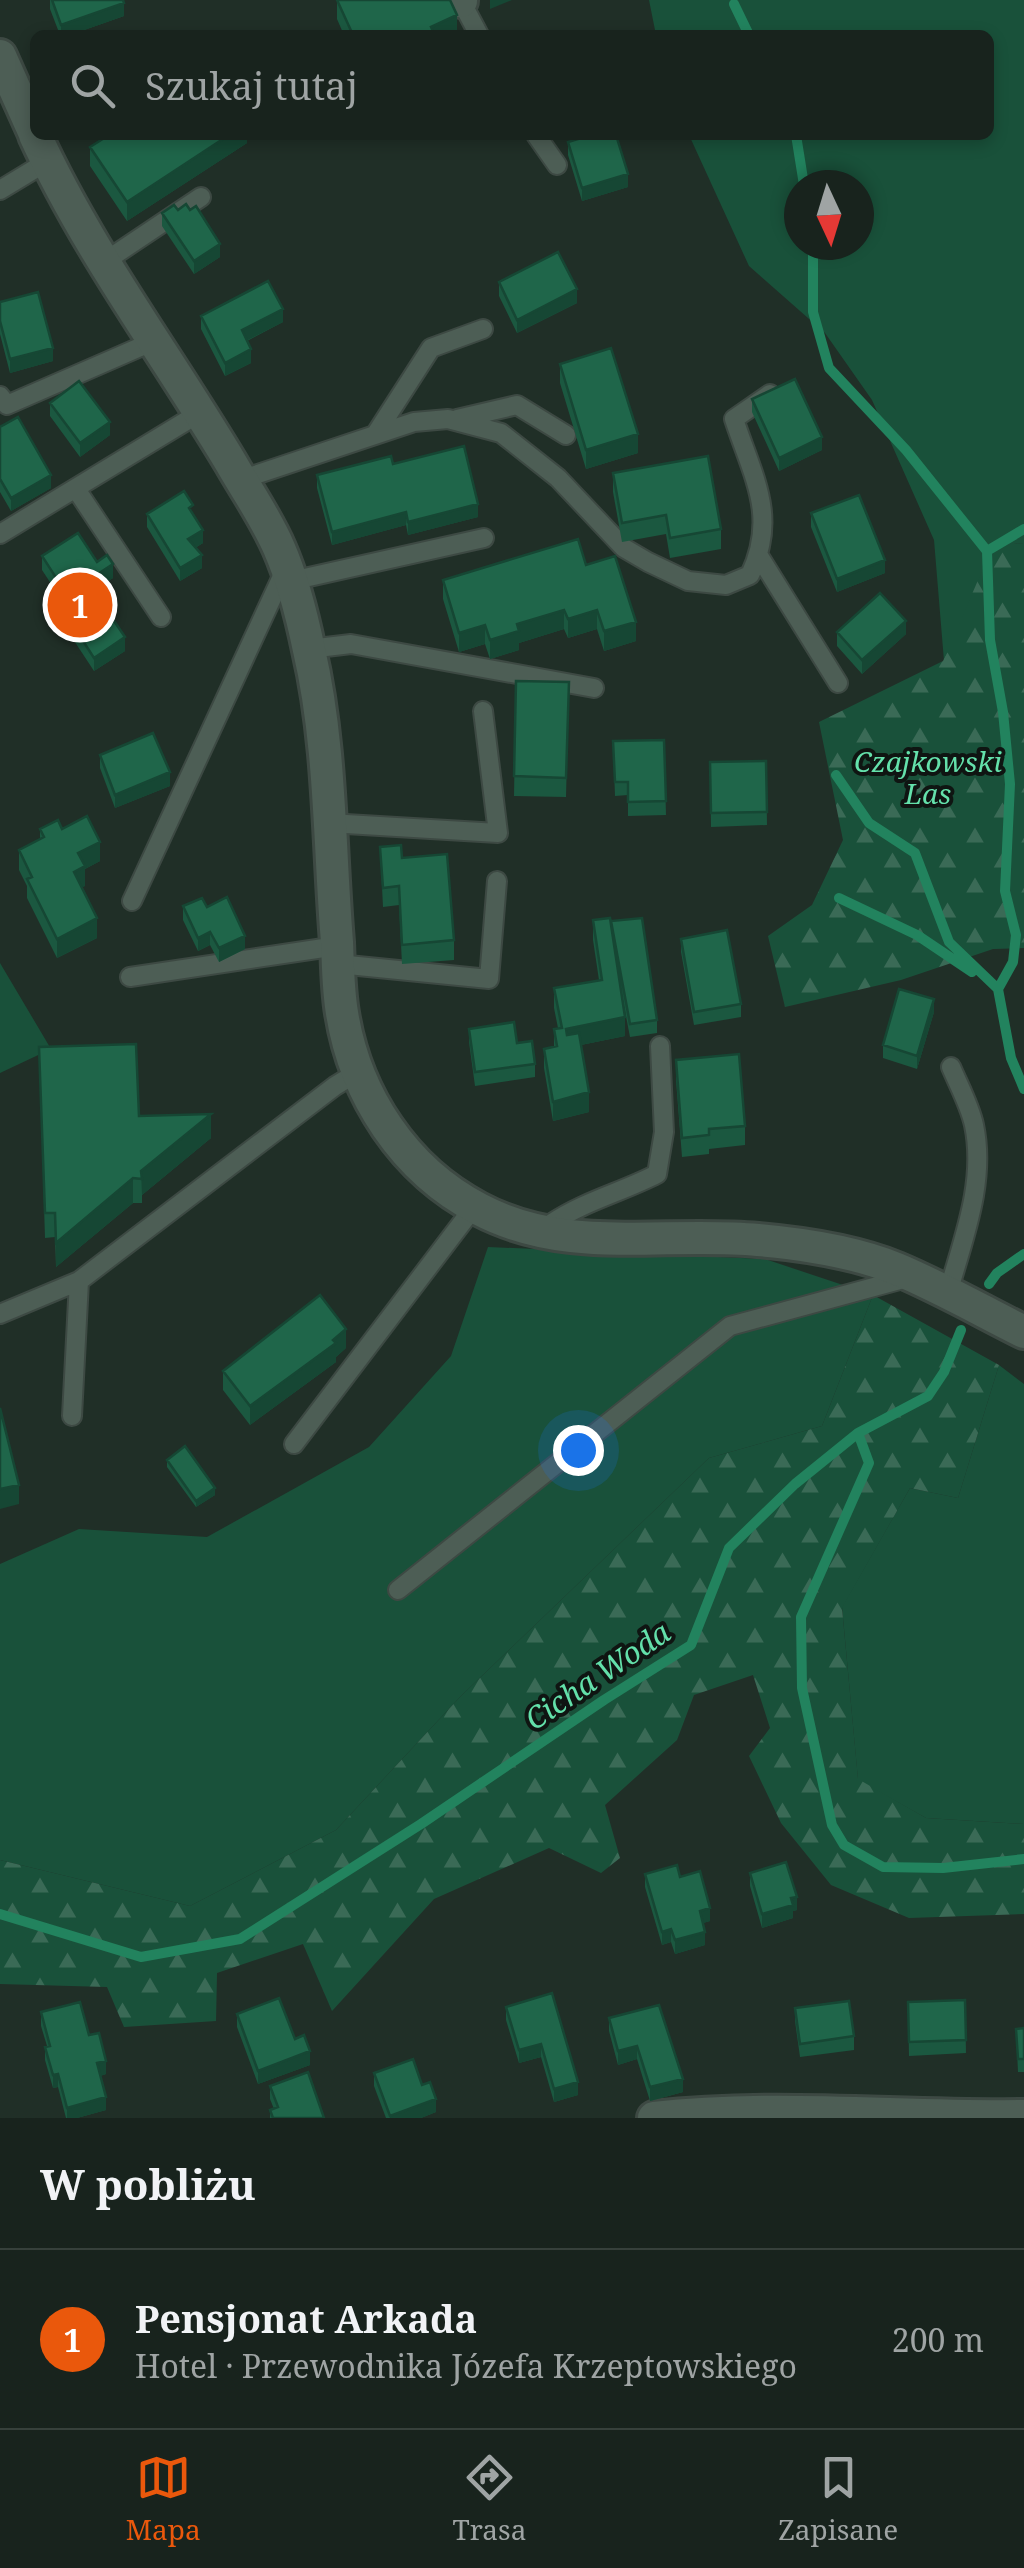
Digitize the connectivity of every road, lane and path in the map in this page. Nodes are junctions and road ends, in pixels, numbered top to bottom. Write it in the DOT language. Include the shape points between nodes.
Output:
graph roads {
  1 [pos="461,1"];
  2 [pos="476,30"];
  3 [pos="0,56"];
  4 [pos="30,117"];
  5 [pos="540,140"];
  6 [pos="43,143"];
  7 [pos="558,165"];
  8 [pos="0,190"];
  9 [pos="200,197"];
  10 [pos="104,262"];
  11 [pos="484,329"];
  12 [pos="154,341"];
  13 [pos="779,387"];
  14 [pos="0,396"];
  15 [pos="201,412"];
  16 [pos="451,420"];
  17 [pos="376,435"];
  18 [pos="566,435"];
  19 [pos="240,480"];
  20 [pos="76,489"];
  21 [pos="0,534"];
  22 [pos="484,538"];
  23 [pos="759,556"];
  24 [pos="288,574"];
  25 [pos="161,617"];
  26 [pos="309,648"];
  27 [pos="838,683"];
  28 [pos="594,688"];
  29 [pos="483,711"];
  30 [pos="329,822"];
  31 [pos="496,880"];
  32 [pos="132,901"];
  33 [pos="337,955"];
  34 [pos="130,978"];
  35 [pos="660,1046"];
  36 [pos="951,1068"];
  37 [pos="358,1072"];
  38 [pos="474,1206"];
  39 [pos="550,1234"];
  40 [pos="912,1276"];
  41 [pos="79,1281"];
  42 [pos="948,1293"];
  43 [pos="0,1314"];
  44 [pos="1024,1332"];
  45 [pos="72,1416"];
  46 [pos="294,1444"];
  47 [pos="398,1590"];
  48 [pos="1024,2116"];
  49 [pos="654,2118"];
  1 -- 2 [label="lane"];
  3 -- 4 [label="street"];
  5 -- 7 [label="lane"];
  6 -- 8 [label="lane"];
  6 -- 10 [label="street"];
  9 -- 10 [label="lane"];
  10 -- 12 [label="street"];
  11 -- 17 [label="lane" via="432,348"];
  12 -- 14 [label="lane" via="7,405"];
  12 -- 15 [label="street"];
  13 -- 23 [label="lane" via="734,419 765,515"];
  15 -- 19 [label="street"];
  15 -- 20 [label="lane"];
  16 -- 17 [label="lane" via="414,422"];
  16 -- 18 [label="lane" via="517,404"];
  16 -- 23 [label="lane" via="500,433 558,478 624,548 688,581 726,586 750,575"];
  17 -- 19 [label="lane"];
  19 -- 24 [label="street"];
  20 -- 21 [label="lane"];
  20 -- 25 [label="lane"];
  22 -- 24 [label="lane"];
  23 -- 27 [label="lane"];
  24 -- 26 [label="street"];
  24 -- 32 [label="lane"];
  26 -- 28 [label="lane" via="351,644"];
  26 -- 30 [label="street"];
  29 -- 30 [label="lane" via="498,834"];
  30 -- 33 [label="street"];
  31 -- 33 [label="lane" via="489,979"];
  33 -- 34 [label="lane"];
  33 -- 37 [label="street" via="342,1012"];
  35 -- 39 [label="lane" via="664,1132 657,1174 577,1206 552,1223"];
  36 -- 42 [label="lane" via="974,1122 980,1164"];
  37 -- 38 [label="street" via="392,1136"];
  37 -- 41 [label="lane"];
  38 -- 39 [label="street"];
  38 -- 46 [label="lane"];
  39 -- 40 [label="street" via="756,1239 857,1256"];
  40 -- 42 [label="street"];
  40 -- 47 [label="lane" via="730,1326"];
  41 -- 43 [label="lane"];
  41 -- 45 [label="lane"];
  42 -- 44 [label="street"];
  48 -- 49 [label="street"];
}
